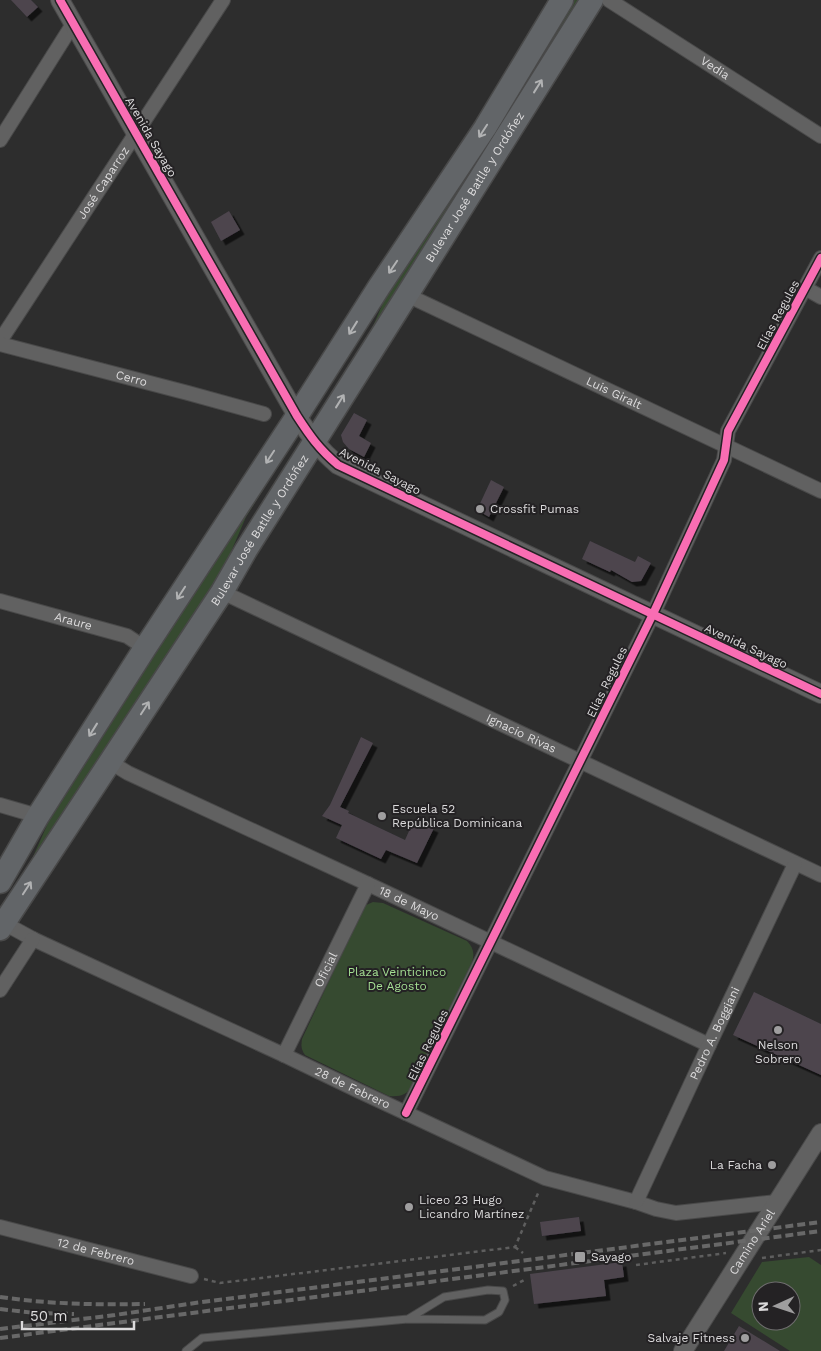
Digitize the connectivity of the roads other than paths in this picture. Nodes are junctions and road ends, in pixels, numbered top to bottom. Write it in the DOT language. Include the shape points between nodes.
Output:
graph roads {
  1 [pos="60,0"];
  2 [pos="223,0"];
  3 [pos="562,0"];
  4 [pos="592,0"];
  5 [pos="609,0"];
  6 [pos="73,24"];
  7 [pos="136,132"];
  8 [pos="821,136"];
  9 [pos="0,140"];
  10 [pos="821,258"];
  11 [pos="805,288"];
  12 [pos="407,295"];
  13 [pos="821,297"];
  14 [pos="0,342"];
  15 [pos="264,414"];
  16 [pos="297,416"];
  17 [pos="314,442"];
  18 [pos="726,446"];
  19 [pos="821,491"];
  20 [pos="222,592"];
  21 [pos="0,601"];
  22 [pos="653,614"];
  23 [pos="145,648"];
  24 [pos="821,694"];
  25 [pos="110,762"];
  26 [pos="580,762"];
  27 [pos="0,805"];
  28 [pos="38,816"];
  29 [pos="795,864"];
  30 [pos="821,876"];
  31 [pos="0,882"];
  32 [pos="368,884"];
  33 [pos="1,924"];
  34 [pos="33,939"];
  35 [pos="491,942"];
  36 [pos="0,990"];
  37 [pos="709,1045"];
  38 [pos="284,1055"];
  39 [pos="406,1113"];
  40 [pos="821,1133"];
  41 [pos="636,1202"];
  42 [pos="777,1202"];
  43 [pos="0,1227"];
  44 [pos="191,1276"];
  45 [pos="408,1319"];
  46 [pos="186,1351"];
  47 [pos="683,1351"];
  1 -- 6 [label="street, Avenida Sayago"];
  2 -- 7 [label="street, José Caparroz"];
  3 -- 16 [label="main road, Bulevar José Batlle y Ordóñez, one-way" via="485,128"];
  12 -- 4 [label="main road, Bulevar José Batlle y Ordóñez, one-way"];
  5 -- 8 [label="street, Vedia"];
  6 -- 7 [label="street, Avenida Sayago"];
  6 -- 9 [label="street"];
  7 -- 14 [label="street, José Caparroz"];
  7 -- 16 [label="street, Avenida Sayago"];
  10 -- 11 [label="street, Elías Regules"];
  11 -- 13 [label="street"];
  11 -- 18 [label="street, Elías Regules" via="728,431"];
  17 -- 12 [label="main road, Bulevar José Batlle y Ordóñez, one-way"];
  12 -- 18 [label="street, Luis Giralt"];
  14 -- 15 [label="street, Cerro"];
  16 -- 17 [label="street, Avenida Sayago"];
  16 -- 23 [label="main road, Bulevar José Batlle y Ordóñez, one-way"];
  17 -- 20 [label="main road, Bulevar José Batlle y Ordóñez"];
  17 -- 22 [label="street, Avenida Sayago" via="338,465"];
  18 -- 19 [label="street, Luis Giralt"];
  18 -- 22 [label="street, Elías Regules" via="724,460"];
  25 -- 20 [label="main road, Bulevar José Batlle y Ordóñez, one-way"];
  20 -- 26 [label="street, Ignacio Rivas"];
  21 -- 23 [label="street, Araure" via="127,636"];
  22 -- 24 [label="street, Avenida Sayago"];
  22 -- 26 [label="street, Elías Regules"];
  23 -- 28 [label="main road, Bulevar José Batlle y Ordóñez, one-way"];
  25 -- 32 [label="street, 18 de Mayo"];
  33 -- 25 [label="main road, Bulevar José Batlle y Ordóñez, one-way"];
  26 -- 29 [label="street, Ignacio Rivas"];
  26 -- 35 [label="street, Elías Regules"];
  27 -- 28 [label="street"];
  28 -- 31 [label="main road, Bulevar José Batlle y Ordóñez"];
  29 -- 30 [label="street, Ignacio Rivas"];
  29 -- 37 [label="street, Pedro A. Boggiani"];
  32 -- 35 [label="street, 18 de Mayo"];
  32 -- 38 [label="street, Oficial"];
  33 -- 34 [label="street, 28 de Febrero"];
  34 -- 36 [label="street"];
  34 -- 38 [label="street, 28 de Febrero"];
  35 -- 37 [label="street, 18 de Mayo"];
  35 -- 39 [label="street, Elías Regules"];
  37 -- 41 [label="street, Pedro A. Boggiani"];
  38 -- 39 [label="street, 28 de Febrero"];
  39 -- 41 [label="street, 28 de Febrero" via="545,1178"];
  40 -- 42 [label="street, Camino Ariel"];
  41 -- 42 [label="street, 28 de Febrero" via="676,1213"];
  42 -- 47 [label="street, Camino Ariel"];
  43 -- 44 [label="street, 12 de Febrero"];
  45 -- 45 [label="lane" via="485,1320 499,1312 505,1300 503,1291 488,1290 444,1297"];
  45 -- 46 [label="lane" via="202,1338"];
}
